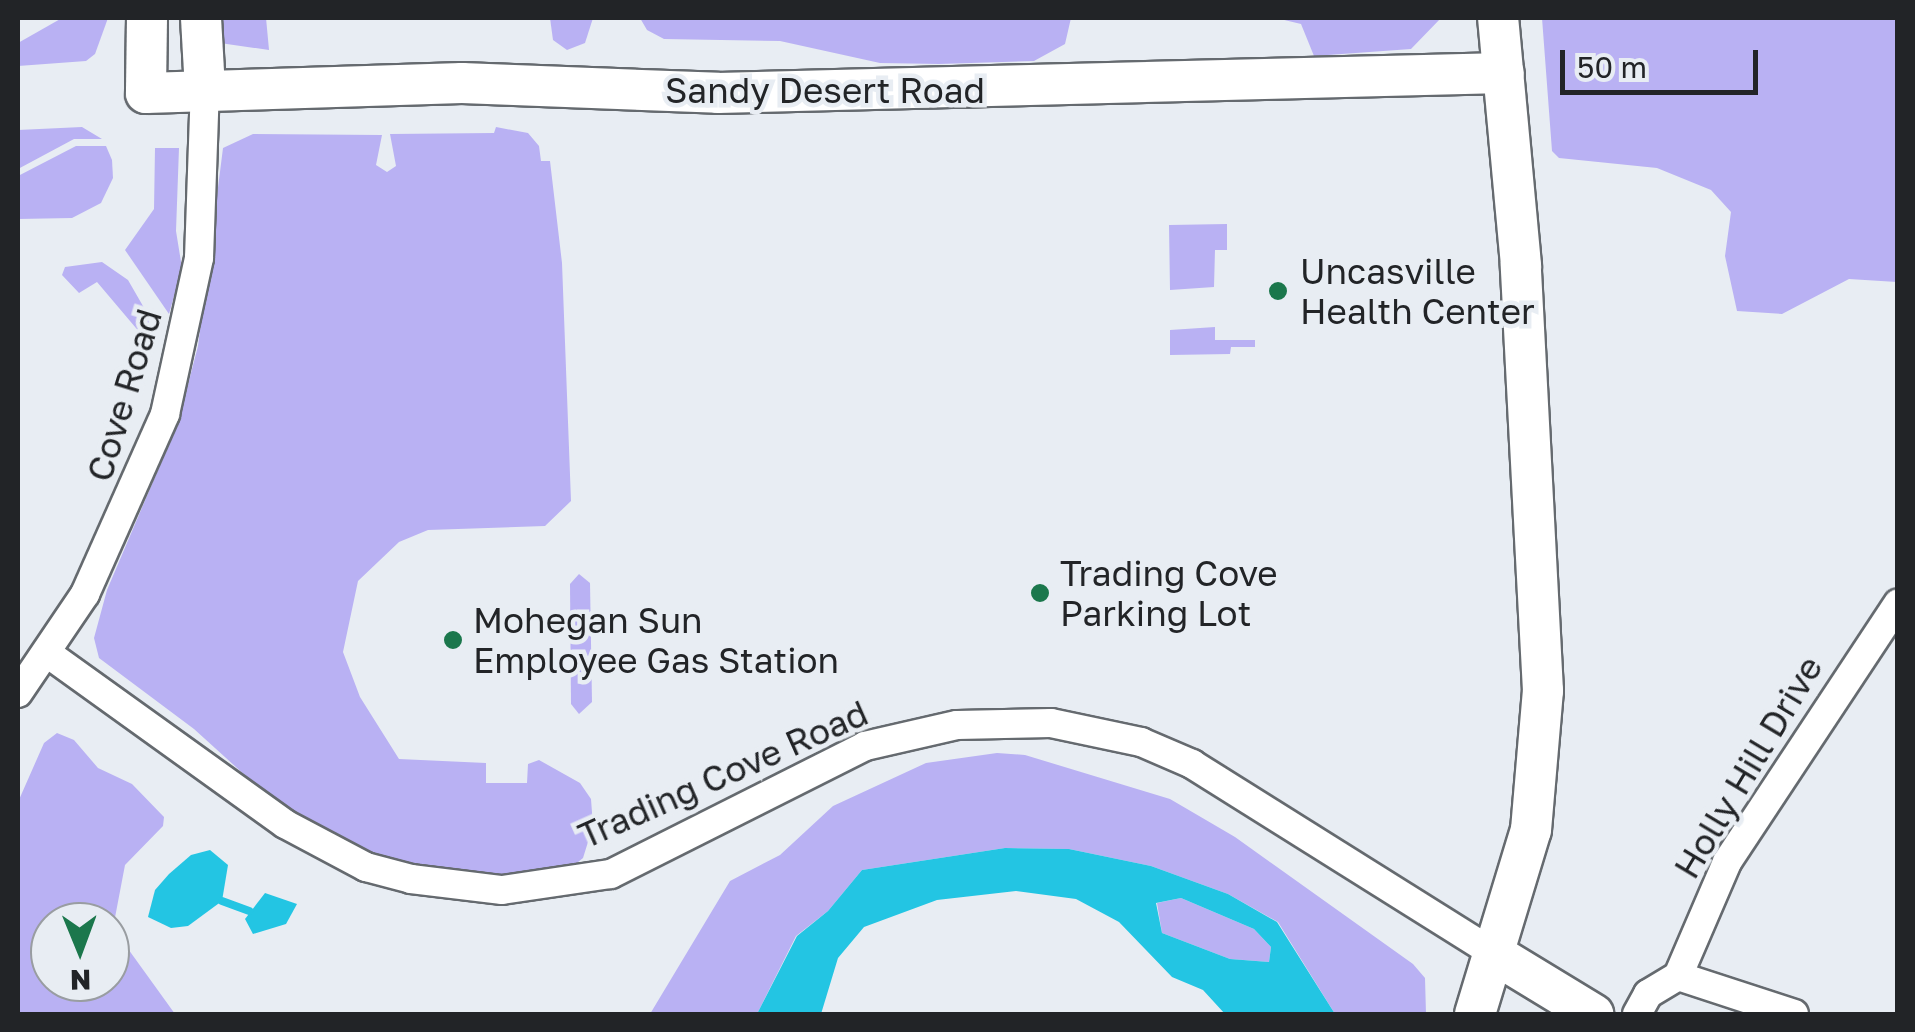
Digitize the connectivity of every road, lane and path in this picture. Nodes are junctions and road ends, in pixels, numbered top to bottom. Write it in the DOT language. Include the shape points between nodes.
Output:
graph roads {
  1 [pos="147,18"];
  2 [pos="202,18"];
  3 [pos="1498,18"];
  4 [pos="1504,74"];
  5 [pos="206,90"];
  6 [pos="1898,604"];
  7 [pos="47,654"];
  8 [pos="18,693"];
  9 [pos="1496,955"];
  10 [pos="1678,976"];
  11 [pos="1475,1014"];
  12 [pos="1593,1014"];
  13 [pos="1637,1014"];
  14 [pos="1794,1014"];
  1 -- 5 [label="main road, Sandy Desert Road" via="146,93"];
  2 -- 5 [label="main road"];
  3 -- 4 [label="main road"];
  4 -- 5 [label="main road, Sandy Desert Road" via="718,93 462,83"];
  4 -- 9 [label="main road" via="1544,691 1531,830"];
  5 -- 7 [label="street, Cove Road" via="204,208 175,379 136,491"];
  6 -- 10 [label="street, Holly Hill Drive" via="1727,862"];
  7 -- 8 [label="street, Cove Road"];
  7 -- 9 [label="street, Trading Cove Road" via="285,824 366,867 411,879 502,890 611,874 865,746 957,725 1051,724 1141,742 1192,764"];
  9 -- 11 [label="main road"];
  9 -- 12 [label="main road"];
  10 -- 13 [label="street" via="1648,994"];
  10 -- 14 [label="street"];
}
